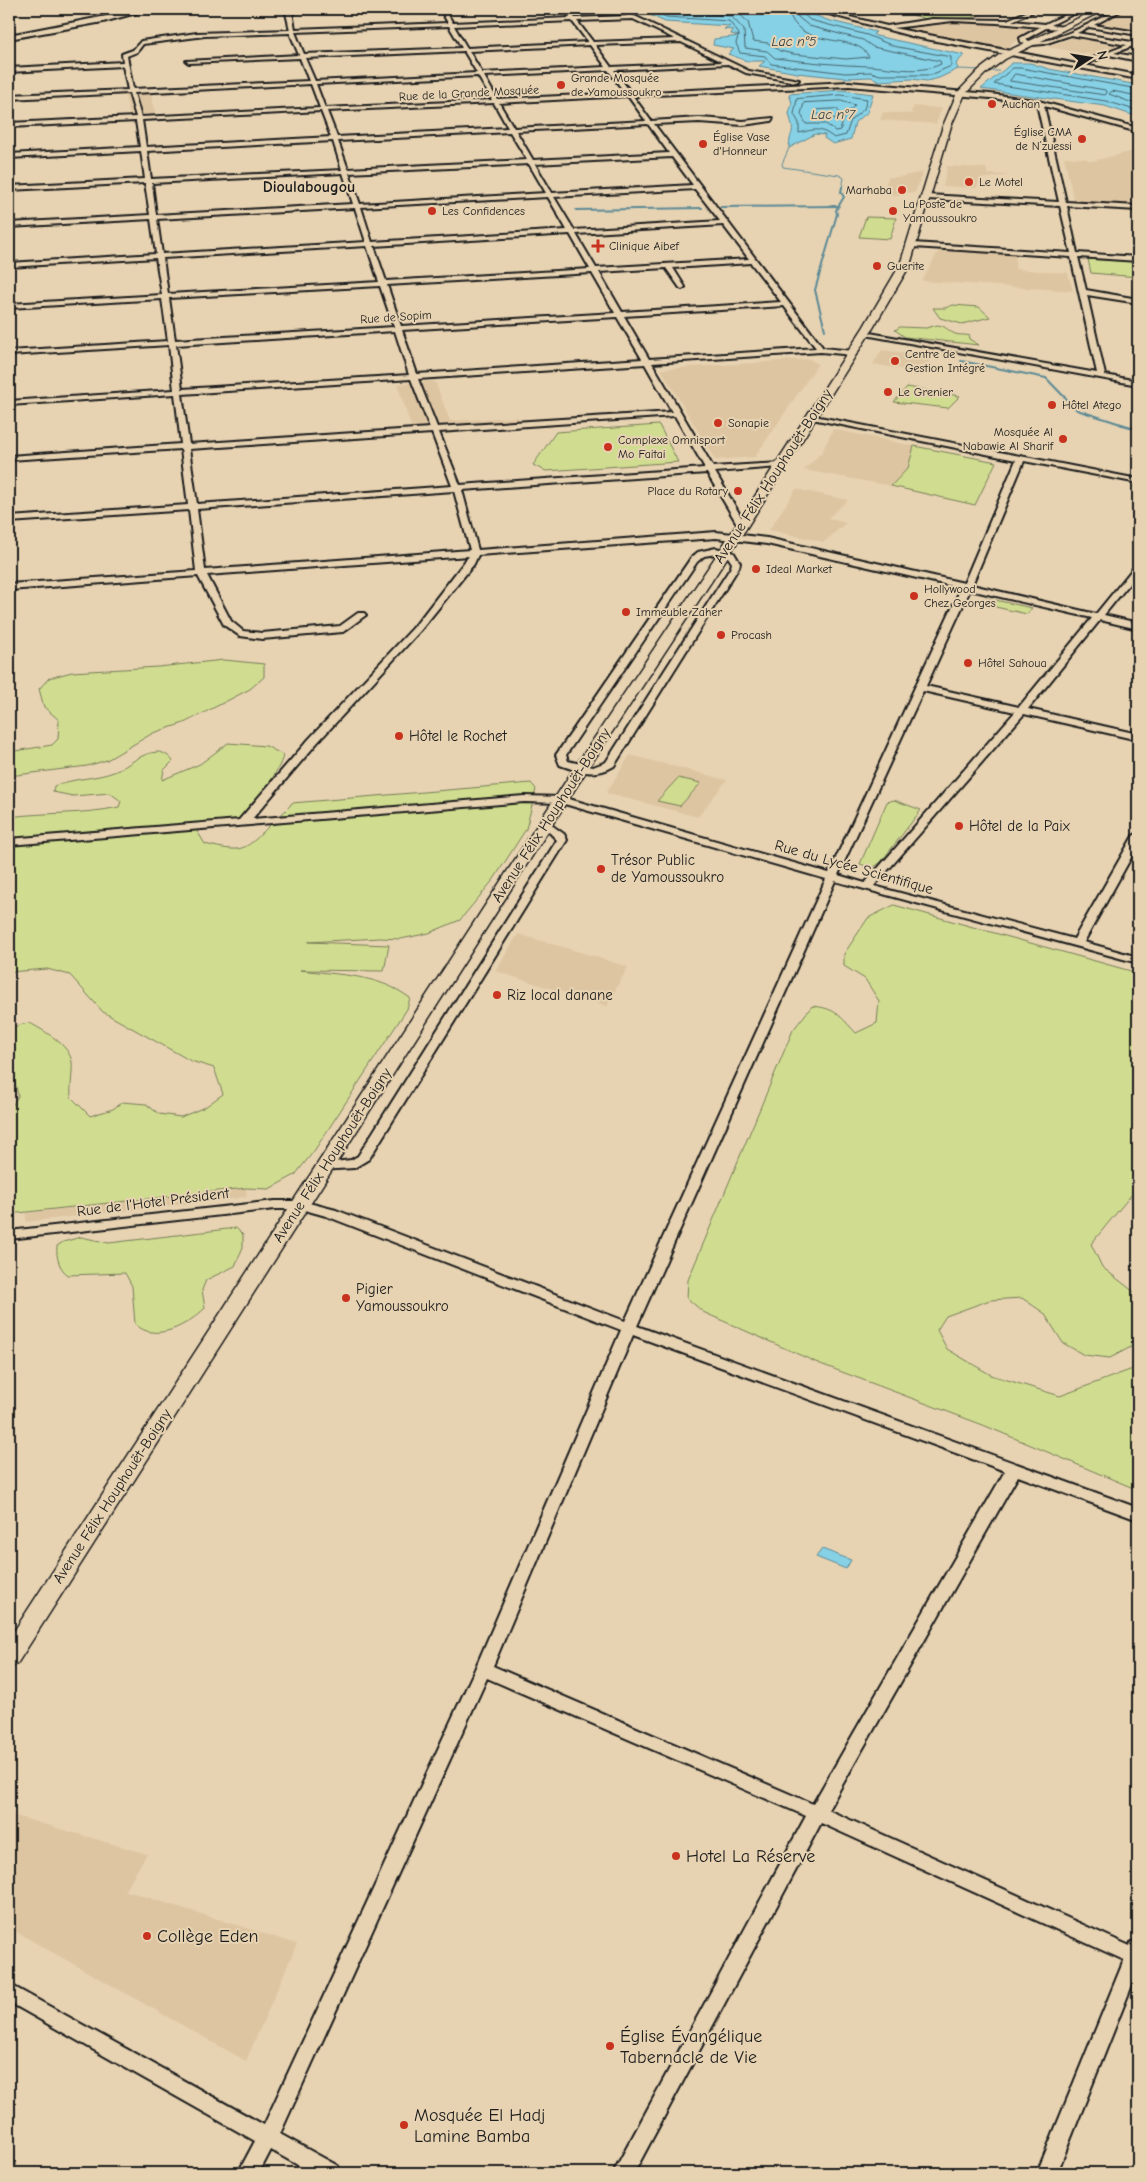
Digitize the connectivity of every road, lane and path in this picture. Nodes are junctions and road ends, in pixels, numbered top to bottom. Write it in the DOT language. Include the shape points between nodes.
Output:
graph roads {
  1 [pos="148,9"];
  2 [pos="336,9"];
  3 [pos="442,9"];
  4 [pos="566,9"];
  5 [pos="617,9"];
  6 [pos="812,9"];
  7 [pos="1036,9"];
  8 [pos="1081,9"];
  9 [pos="1103,9"];
  10 [pos="1122,9"];
  11 [pos="1133,9"];
  12 [pos="1138,10"];
  13 [pos="634,17"];
  14 [pos="574,20"];
  15 [pos="1005,21"];
  16 [pos="451,25"];
  17 [pos="1087,25"];
  18 [pos="1044,26"];
  19 [pos="883,28"];
  20 [pos="1061,28"];
  21 [pos="294,33"];
  22 [pos="1069,33"];
  23 [pos="1138,34"];
  24 [pos="204,35"];
  25 [pos="178,36"];
  26 [pos="9,38"];
  27 [pos="681,40"];
  28 [pos="592,44"];
  29 [pos="1028,44"];
  30 [pos="1136,45"];
  31 [pos="465,49"];
  32 [pos="1010,53"];
  33 [pos="1109,54"];
  34 [pos="303,57"];
  35 [pos="1138,59"];
  36 [pos="189,62"];
  37 [pos="124,64"];
  38 [pos="727,64"];
  39 [pos="1077,66"];
  40 [pos="610,69"];
  41 [pos="9,70"];
  42 [pos="480,74"];
  43 [pos="1137,77"];
  44 [pos="746,78"];
  45 [pos="313,83"];
  46 [pos="849,84"];
  47 [pos="730,90"];
  48 [pos="131,92"];
  49 [pos="961,93"];
  50 [pos="629,95"];
  51 [pos="9,96"];
  52 [pos="496,101"];
  53 [pos="1040,103"];
  54 [pos="322,110"];
  55 [pos="771,119"];
  56 [pos="140,120"];
  57 [pos="650,123"];
  58 [pos="9,125"];
  59 [pos="1138,130"];
  60 [pos="513,131"];
  61 [pos="335,139"];
  62 [pos="144,149"];
  63 [pos="673,155"];
  64 [pos="9,156"];
  65 [pos="531,163"];
  66 [pos="346,171"];
  67 [pos="148,181"];
  68 [pos="697,187"];
  69 [pos="9,188"];
  70 [pos="550,196"];
  71 [pos="927,197"];
  72 [pos="1063,204"];
  73 [pos="358,206"];
  74 [pos="1138,208"];
  75 [pos="154,217"];
  76 [pos="723,223"];
  77 [pos="9,225"];
  78 [pos="572,232"];
  79 [pos="371,244"];
  80 [pos="912,245"];
  81 [pos="1074,254"];
  82 [pos="159,256"];
  83 [pos="1138,259"];
  84 [pos="753,261"];
  85 [pos="9,265"];
  86 [pos="669,267"];
  87 [pos="594,271"];
  88 [pos="384,284"];
  89 [pos="682,287"];
  90 [pos="1083,292"];
  91 [pos="165,297"];
  92 [pos="1138,301"];
  93 [pos="784,304"];
  94 [pos="9,306"];
  95 [pos="619,314"];
  96 [pos="399,328"];
  97 [pos="864,334"];
  98 [pos="172,342"];
  99 [pos="821,350"];
  100 [pos="9,353"];
  101 [pos="853,353"];
  102 [pos="647,362"];
  103 [pos="414,377"];
  104 [pos="1102,377"];
  105 [pos="1138,384"];
  106 [pos="176,391"];
  107 [pos="9,403"];
  108 [pos="677,414"];
  109 [pos="812,417"];
  110 [pos="434,430"];
  111 [pos="185,446"];
  112 [pos="9,458"];
  113 [pos="1021,458"];
  114 [pos="780,465"];
  115 [pos="710,471"];
  116 [pos="1138,481"];
  117 [pos="457,488"];
  118 [pos="192,506"];
  119 [pos="9,520"];
  120 [pos="739,530"];
  121 [pos="724,552"];
  122 [pos="475,553"];
  123 [pos="1138,568"];
  124 [pos="201,572"];
  125 [pos="967,586"];
  126 [pos="9,587"];
  127 [pos="361,615"];
  128 [pos="1098,617"];
  129 [pos="1138,626"];
  130 [pos="919,687"];
  131 [pos="1022,709"];
  132 [pos="1138,737"];
  133 [pos="580,770"];
  134 [pos="562,800"];
  135 [pos="243,822"];
  136 [pos="546,824"];
  137 [pos="1138,836"];
  138 [pos="9,842"];
  139 [pos="832,877"];
  140 [pos="867,887"];
  141 [pos="1078,943"];
  142 [pos="1138,960"];
  143 [pos="324,1167"];
  144 [pos="301,1204"];
  145 [pos="9,1235"];
  146 [pos="629,1328"];
  147 [pos="1015,1468"];
  148 [pos="1138,1514"];
  149 [pos="9,1658"];
  150 [pos="483,1669"];
  151 [pos="817,1813"];
  152 [pos="1137,1954"];
  153 [pos="9,1992"];
  154 [pos="268,2137"];
  155 [pos="248,2173"];
  156 [pos="331,2173"];
  157 [pos="623,2173"];
  158 [pos="1047,2173"];
  1 -- 26 [label="main road"];
  2 -- 21 [label="street" via="291,11"];
  3 -- 16 [label="street"];
  4 -- 14 [label="street"];
  5 -- 13 [label="street"];
  6 -- 19 [label="street"];
  7 -- 15 [label="street"];
  8 -- 18 [label="street"];
  9 -- 20 [label="highway, Avenue Félix Houphouët-Boigny"];
  10 -- 17 [label="street"];
  11 -- 12 [label="street"];
  13 -- 14 [label="street"];
  13 -- 27 [label="street"];
  14 -- 16 [label="street"];
  14 -- 28 [label="street"];
  15 -- 18 [label="street"];
  15 -- 19 [label="street" via="937,20"];
  16 -- 21 [label="street"];
  16 -- 31 [label="street"];
  17 -- 22 [label="street"];
  17 -- 23 [label="street"];
  18 -- 20 [label="street"];
  18 -- 29 [label="street" via="1024,38"];
  19 -- 32 [label="street"];
  20 -- 29 [label="highway, Avenue Félix Houphouët-Boigny"];
  21 -- 24 [label="street"];
  21 -- 34 [label="street"];
  22 -- 29 [label="street" via="1046,43"];
  22 -- 30 [label="street"];
  24 -- 25 [label="street"];
  24 -- 37 [label="street" via="141,43 135,51 124,55"];
  27 -- 28 [label="street"];
  27 -- 38 [label="street"];
  28 -- 31 [label="street"];
  28 -- 40 [label="street"];
  29 -- 32 [label="highway, Avenue Félix Houphouët-Boigny"];
  30 -- 33 [label="street"];
  31 -- 34 [label="street"];
  31 -- 42 [label="street"];
  32 -- 39 [label="street"];
  32 -- 49 [label="highway, Avenue Félix Houphouët-Boigny" via="988,67"];
  33 -- 35 [label="street"];
  33 -- 39 [label="street"];
  34 -- 36 [label="street"];
  34 -- 45 [label="street"];
  37 -- 41 [label="street"];
  37 -- 48 [label="street"];
  38 -- 40 [label="street"];
  38 -- 44 [label="street"];
  39 -- 43 [label="street"];
  40 -- 42 [label="street"];
  40 -- 50 [label="street"];
  42 -- 45 [label="street"];
  42 -- 52 [label="street"];
  44 -- 46 [label="street"];
  44 -- 47 [label="street"];
  45 -- 48 [label="street"];
  45 -- 54 [label="street"];
  46 -- 47 [label="street, Rue de la Grande Mosquée"];
  46 -- 49 [label="street, Rue de la Grande Mosquée"];
  47 -- 50 [label="street, Rue de la Grande Mosquée"];
  48 -- 51 [label="street"];
  48 -- 56 [label="street"];
  49 -- 53 [label="street, Rue de la Grande Mosquée"];
  49 -- 71 [label="highway, Avenue Félix Houphouët-Boigny" via="947,126"];
  50 -- 52 [label="street, Rue de la Grande Mosquée"];
  50 -- 57 [label="street"];
  52 -- 54 [label="street, Rue de la Grande Mosquée"];
  52 -- 60 [label="street"];
  53 -- 59 [label="street, Rue de la Grande Mosquée"];
  53 -- 72 [label="street"];
  54 -- 56 [label="street, Rue de la Grande Mosquée"];
  54 -- 61 [label="street"];
  55 -- 57 [label="street" via="743,123 699,120"];
  56 -- 58 [label="street, Rue de la Grande Mosquée"];
  56 -- 62 [label="street"];
  57 -- 60 [label="street"];
  57 -- 63 [label="street"];
  60 -- 61 [label="street"];
  60 -- 65 [label="street"];
  61 -- 62 [label="street"];
  61 -- 66 [label="street"];
  62 -- 64 [label="street"];
  62 -- 67 [label="street"];
  63 -- 65 [label="street"];
  63 -- 68 [label="street"];
  65 -- 66 [label="street"];
  65 -- 70 [label="street"];
  66 -- 67 [label="street"];
  66 -- 73 [label="street"];
  67 -- 69 [label="street"];
  67 -- 75 [label="street"];
  68 -- 70 [label="street"];
  68 -- 76 [label="street"];
  70 -- 73 [label="street"];
  70 -- 78 [label="street"];
  71 -- 72 [label="street"];
  71 -- 80 [label="highway, Avenue Félix Houphouët-Boigny"];
  72 -- 74 [label="street"];
  72 -- 81 [label="street"];
  73 -- 75 [label="street"];
  73 -- 79 [label="street"];
  75 -- 77 [label="street"];
  75 -- 82 [label="street"];
  76 -- 78 [label="street"];
  76 -- 84 [label="street"];
  78 -- 79 [label="street"];
  78 -- 87 [label="street"];
  79 -- 82 [label="street"];
  79 -- 88 [label="street"];
  80 -- 81 [label="street"];
  80 -- 97 [label="highway, Avenue Félix Houphouët-Boigny" via="905,265"];
  81 -- 83 [label="street"];
  81 -- 90 [label="street"];
  82 -- 85 [label="street"];
  82 -- 91 [label="street"];
  84 -- 86 [label="street"];
  84 -- 93 [label="street"];
  86 -- 87 [label="street"];
  86 -- 89 [label="street"];
  87 -- 88 [label="street"];
  87 -- 95 [label="street"];
  88 -- 91 [label="street"];
  88 -- 96 [label="street"];
  90 -- 92 [label="street"];
  90 -- 104 [label="street"];
  91 -- 94 [label="street"];
  91 -- 98 [label="street"];
  93 -- 95 [label="street, Rue de Sopim"];
  93 -- 99 [label="street"];
  95 -- 96 [label="street, Rue de Sopim"];
  95 -- 102 [label="street"];
  96 -- 98 [label="street, Rue de Sopim"];
  96 -- 103 [label="street"];
  97 -- 101 [label="highway, Avenue Félix Houphouët-Boigny"];
  97 -- 104 [label="street"];
  98 -- 100 [label="street, Rue de Sopim"];
  98 -- 106 [label="street"];
  99 -- 101 [label="street"];
  99 -- 102 [label="street"];
  101 -- 109 [label="highway, Avenue Félix Houphouët-Boigny"];
  102 -- 103 [label="street"];
  102 -- 108 [label="street"];
  103 -- 106 [label="street"];
  103 -- 110 [label="street"];
  104 -- 105 [label="street"];
  106 -- 107 [label="street"];
  106 -- 111 [label="street"];
  108 -- 110 [label="street"];
  108 -- 115 [label="street"];
  109 -- 113 [label="street"];
  109 -- 114 [label="highway, Avenue Félix Houphouët-Boigny"];
  110 -- 111 [label="street"];
  110 -- 117 [label="street"];
  111 -- 112 [label="street"];
  111 -- 118 [label="street"];
  113 -- 116 [label="street"];
  113 -- 125 [label="street"];
  114 -- 115 [label="street"];
  114 -- 120 [label="highway, Avenue Félix Houphouët-Boigny"];
  115 -- 117 [label="street"];
  115 -- 120 [label="street"];
  117 -- 118 [label="street"];
  117 -- 122 [label="street"];
  118 -- 119 [label="street"];
  118 -- 124 [label="street"];
  120 -- 121 [label="highway, Avenue Félix Houphouët-Boigny"];
  120 -- 122 [label="street"];
  120 -- 125 [label="street"];
  121 -- 133 [label="highway, Avenue Félix Houphouët-Boigny"];
  121 -- 133 [label="street" via="735,558 735,567 610,764 595,770"];
  121 -- 133 [label="street" via="706,553 694,560 561,755 564,763"];
  122 -- 124 [label="street"];
  122 -- 135 [label="street" via="417,629"];
  123 -- 128 [label="street"];
  124 -- 126 [label="street"];
  124 -- 127 [label="street" via="227,623 240,633 262,636 343,629"];
  125 -- 128 [label="street"];
  125 -- 130 [label="street"];
  128 -- 129 [label="street"];
  128 -- 131 [label="street"];
  130 -- 131 [label="street"];
  130 -- 139 [label="street"];
  131 -- 132 [label="street"];
  131 -- 140 [label="street"];
  133 -- 134 [label="highway, Avenue Félix Houphouët-Boigny"];
  134 -- 135 [label="street, Rue du Lycée Scientifique" via="524,799"];
  134 -- 136 [label="highway, Avenue Félix Houphouët-Boigny"];
  134 -- 139 [label="street, Rue du Lycée Scientifique"];
  135 -- 138 [label="street, Rue du Lycée Scientifique"];
  136 -- 143 [label="highway, Avenue Félix Houphouët-Boigny"];
  136 -- 143 [label="street" via="562,840 363,1159 354,1164"];
  137 -- 141 [label="street"];
  139 -- 140 [label="street, Rue du Lycée Scientifique"];
  139 -- 146 [label="street"];
  140 -- 141 [label="street, Rue du Lycée Scientifique"];
  141 -- 142 [label="street, Rue du Lycée Scientifique"];
  143 -- 144 [label="highway, Avenue Félix Houphouët-Boigny"];
  144 -- 145 [label="street, Rue de l'Hotel Président"];
  144 -- 146 [label="street"];
  144 -- 149 [label="highway, Avenue Félix Houphouët-Boigny"];
  146 -- 147 [label="street"];
  146 -- 150 [label="street"];
  147 -- 148 [label="street"];
  147 -- 151 [label="street"];
  150 -- 151 [label="street"];
  150 -- 154 [label="street"];
  151 -- 152 [label="street"];
  151 -- 157 [label="street"];
  152 -- 158 [label="street"];
  153 -- 154 [label="street"];
  154 -- 155 [label="street"];
  154 -- 156 [label="street"];
}
